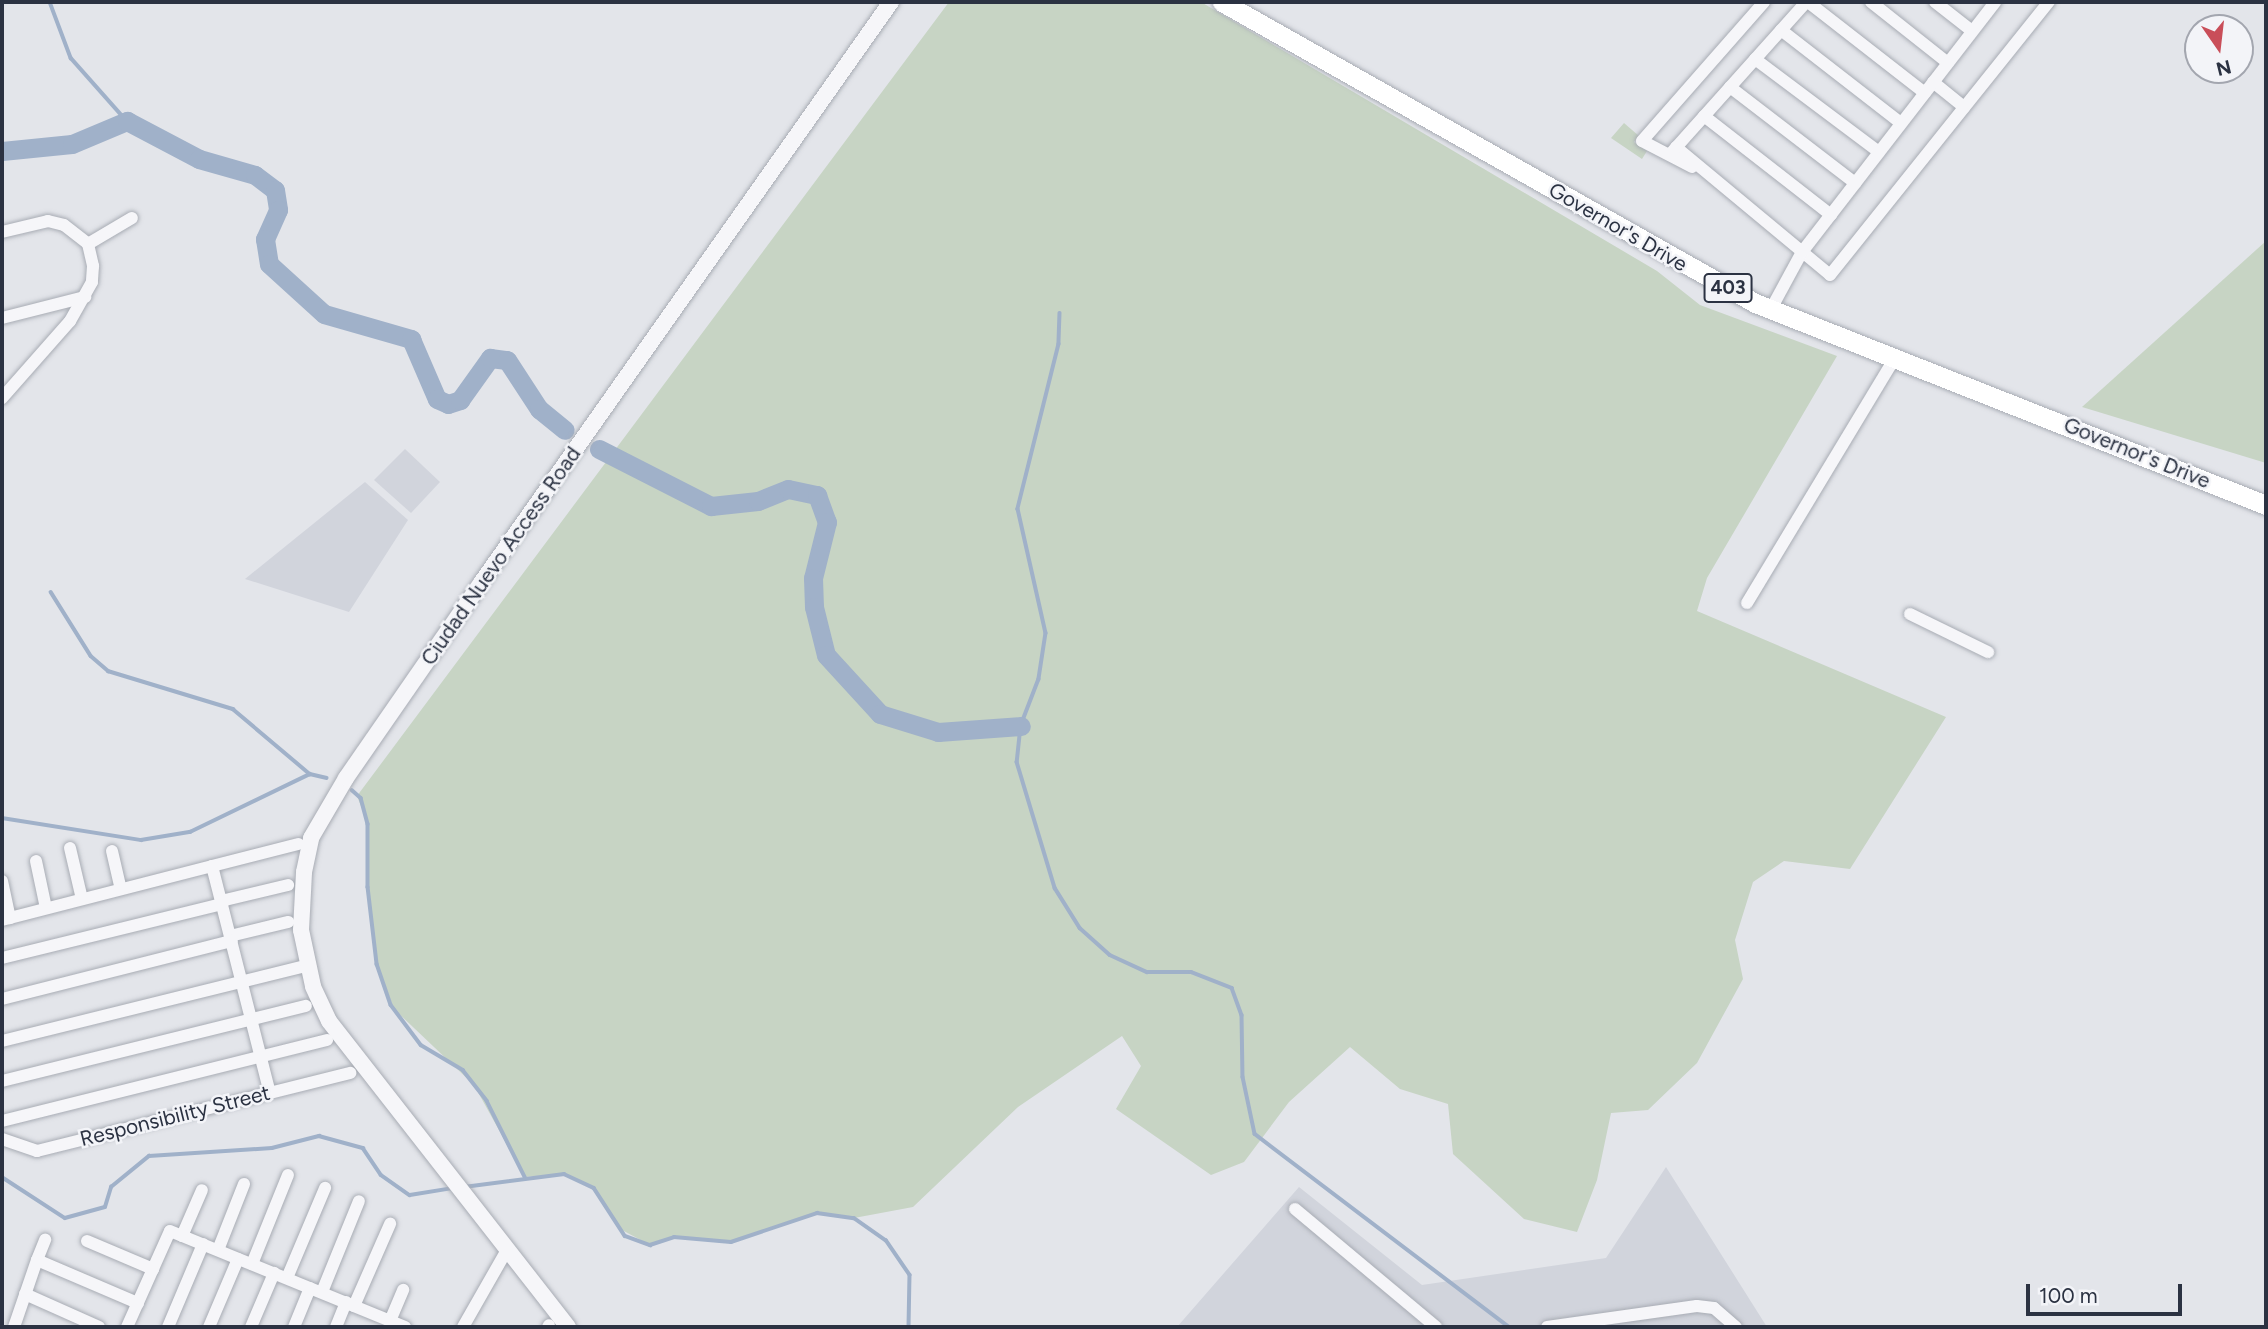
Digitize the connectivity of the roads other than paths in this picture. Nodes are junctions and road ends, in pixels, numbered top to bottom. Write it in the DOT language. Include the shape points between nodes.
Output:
graph roads {
  1 [pos="891,2"];
  2 [pos="1222,2"];
  3 [pos="1763,2"];
  4 [pos="1807,2"];
  5 [pos="1871,2"];
  6 [pos="1935,2"];
  7 [pos="1994,2"];
  8 [pos="2049,2"];
  9 [pos="1781,30"];
  10 [pos="1972,31"];
  11 [pos="1755,59"];
  12 [pos="1948,63"];
  13 [pos="1730,87"];
  14 [pos="1929,88"];
  15 [pos="1964,107"];
  16 [pos="1704,116"];
  17 [pos="1901,123"];
  18 [pos="1673,151"];
  19 [pos="1879,152"];
  20 [pos="1855,183"];
  21 [pos="1831,215"];
  22 [pos="132,218"];
  23 [pos="2,232"];
  24 [pos="88,244"];
  25 [pos="1802,251"];
  26 [pos="85,297"];
  27 [pos="1771,309"];
  28 [pos="2,318"];
  29 [pos="1894,359"];
  30 [pos="2,398"];
  31 [pos="2266,505"];
  32 [pos="1747,603"];
  33 [pos="1910,614"];
  34 [pos="1988,652"];
  35 [pos="298,844"];
  36 [pos="70,848"];
  37 [pos="112,851"];
  38 [pos="36,861"];
  39 [pos="212,866"];
  40 [pos="2,881"];
  41 [pos="288,885"];
  42 [pos="121,889"];
  43 [pos="82,899"];
  44 [pos="222,902"];
  45 [pos="46,908"];
  46 [pos="6,919"];
  47 [pos="288,922"];
  48 [pos="231,939"];
  49 [pos="2,958"];
  50 [pos="307,965"];
  51 [pos="242,981"];
  52 [pos="2,999"];
  53 [pos="306,1006"];
  54 [pos="251,1019"];
  55 [pos="327,1040"];
  56 [pos="2,1041"];
  57 [pos="261,1056"];
  58 [pos="350,1073"];
  59 [pos="2,1081"];
  60 [pos="270,1093"];
  61 [pos="2,1121"];
  62 [pos="2,1139"];
  63 [pos="288,1175"];
  64 [pos="244,1184"];
  65 [pos="325,1188"];
  66 [pos="202,1189"];
  67 [pos="359,1201"];
  68 [pos="1295,1209"];
  69 [pos="390,1224"];
  70 [pos="182,1236"];
  71 [pos="45,1240"];
  72 [pos="87,1241"];
  73 [pos="203,1244"];
  74 [pos="503,1245"];
  75 [pos="218,1251"];
  76 [pos="238,1259"];
  77 [pos="37,1260"];
  78 [pos="252,1264"];
  79 [pos="153,1269"];
  80 [pos="274,1273"];
  81 [pos="287,1278"];
  82 [pos="316,1290"];
  83 [pos="403,1290"];
  84 [pos="25,1294"];
  85 [pos="138,1303"];
  86 [pos="350,1304"];
  87 [pos="383,1322"];
  88 [pos="14,1327"];
  89 [pos="99,1327"];
  90 [pos="127,1327"];
  91 [pos="168,1327"];
  92 [pos="209,1327"];
  93 [pos="251,1327"];
  94 [pos="294,1327"];
  95 [pos="336,1327"];
  96 [pos="405,1327"];
  97 [pos="463,1327"];
  98 [pos="568,1327"];
  99 [pos="1436,1327"];
  100 [pos="1547,1327"];
  101 [pos="1737,1327"];
  1 -- 50 [label="street, Ciudad Nuevo Access Road" via="334,797 311,838 304,872 301,930"];
  2 -- 27 [label="main road, Governor's Drive / 403"];
  3 -- 18 [label="street" via="1642,141"];
  4 -- 9 [label="street"];
  4 -- 14 [label="street"];
  5 -- 12 [label="street"];
  6 -- 10 [label="street"];
  7 -- 10 [label="street"];
  8 -- 15 [label="street"];
  9 -- 11 [label="street"];
  9 -- 17 [label="street"];
  10 -- 12 [label="street"];
  11 -- 13 [label="street"];
  11 -- 19 [label="street"];
  12 -- 14 [label="street"];
  13 -- 16 [label="street"];
  13 -- 20 [label="street"];
  14 -- 15 [label="street"];
  14 -- 17 [label="street"];
  15 -- 25 [label="street" via="1830,275"];
  16 -- 18 [label="street"];
  16 -- 21 [label="street"];
  17 -- 19 [label="street"];
  18 -- 25 [label="street"];
  19 -- 20 [label="street"];
  20 -- 21 [label="street"];
  21 -- 25 [label="street"];
  22 -- 24 [label="street"];
  23 -- 24 [label="street" via="48,221 64,225"];
  24 -- 26 [label="street" via="93,266"];
  25 -- 27 [label="street"];
  26 -- 28 [label="street"];
  26 -- 30 [label="street" via="70,321"];
  27 -- 29 [label="main road, Governor's Drive / 403"];
  29 -- 31 [label="main road, Governor's Drive / 403"];
  29 -- 32 [label="street"];
  33 -- 34 [label="street"];
  35 -- 39 [label="street"];
  36 -- 43 [label="street"];
  37 -- 42 [label="street"];
  38 -- 45 [label="street"];
  39 -- 42 [label="street"];
  39 -- 44 [label="street"];
  40 -- 46 [label="street"];
  41 -- 44 [label="street"];
  42 -- 43 [label="street"];
  43 -- 45 [label="street"];
  44 -- 48 [label="street"];
  44 -- 49 [label="street"];
  45 -- 46 [label="street"];
  47 -- 48 [label="street"];
  48 -- 51 [label="street"];
  48 -- 52 [label="street"];
  50 -- 51 [label="street"];
  50 -- 74 [label="street, Ciudad Nuevo Access Road" via="330,1021"];
  51 -- 54 [label="street"];
  51 -- 56 [label="street"];
  53 -- 54 [label="street"];
  54 -- 57 [label="street"];
  54 -- 59 [label="street"];
  55 -- 57 [label="street"];
  57 -- 60 [label="street"];
  57 -- 61 [label="street"];
  58 -- 60 [label="street, Responsibility Street"];
  60 -- 62 [label="street, Responsibility Street" via="37,1151"];
  63 -- 78 [label="street"];
  64 -- 75 [label="street"];
  65 -- 81 [label="street"];
  66 -- 70 [label="street"];
  67 -- 82 [label="street"];
  68 -- 99 [label="street"];
  69 -- 86 [label="street"];
  70 -- 73 [label="street"];
  70 -- 79 [label="street" via="170,1231"];
  71 -- 77 [label="street"];
  72 -- 79 [label="street"];
  73 -- 75 [label="street"];
  73 -- 91 [label="street"];
  74 -- 97 [label="street"];
  74 -- 98 [label="street"];
  75 -- 76 [label="street"];
  76 -- 78 [label="street"];
  76 -- 92 [label="street"];
  77 -- 84 [label="street"];
  77 -- 85 [label="street"];
  78 -- 80 [label="street"];
  79 -- 85 [label="street"];
  80 -- 81 [label="street"];
  80 -- 93 [label="street"];
  81 -- 82 [label="street"];
  82 -- 86 [label="street"];
  82 -- 94 [label="street"];
  83 -- 87 [label="street"];
  84 -- 88 [label="street"];
  84 -- 89 [label="street"];
  85 -- 90 [label="street"];
  86 -- 87 [label="street"];
  86 -- 95 [label="street"];
  87 -- 96 [label="street"];
  100 -- 101 [label="street" via="1697,1306 1714,1308"];
}
